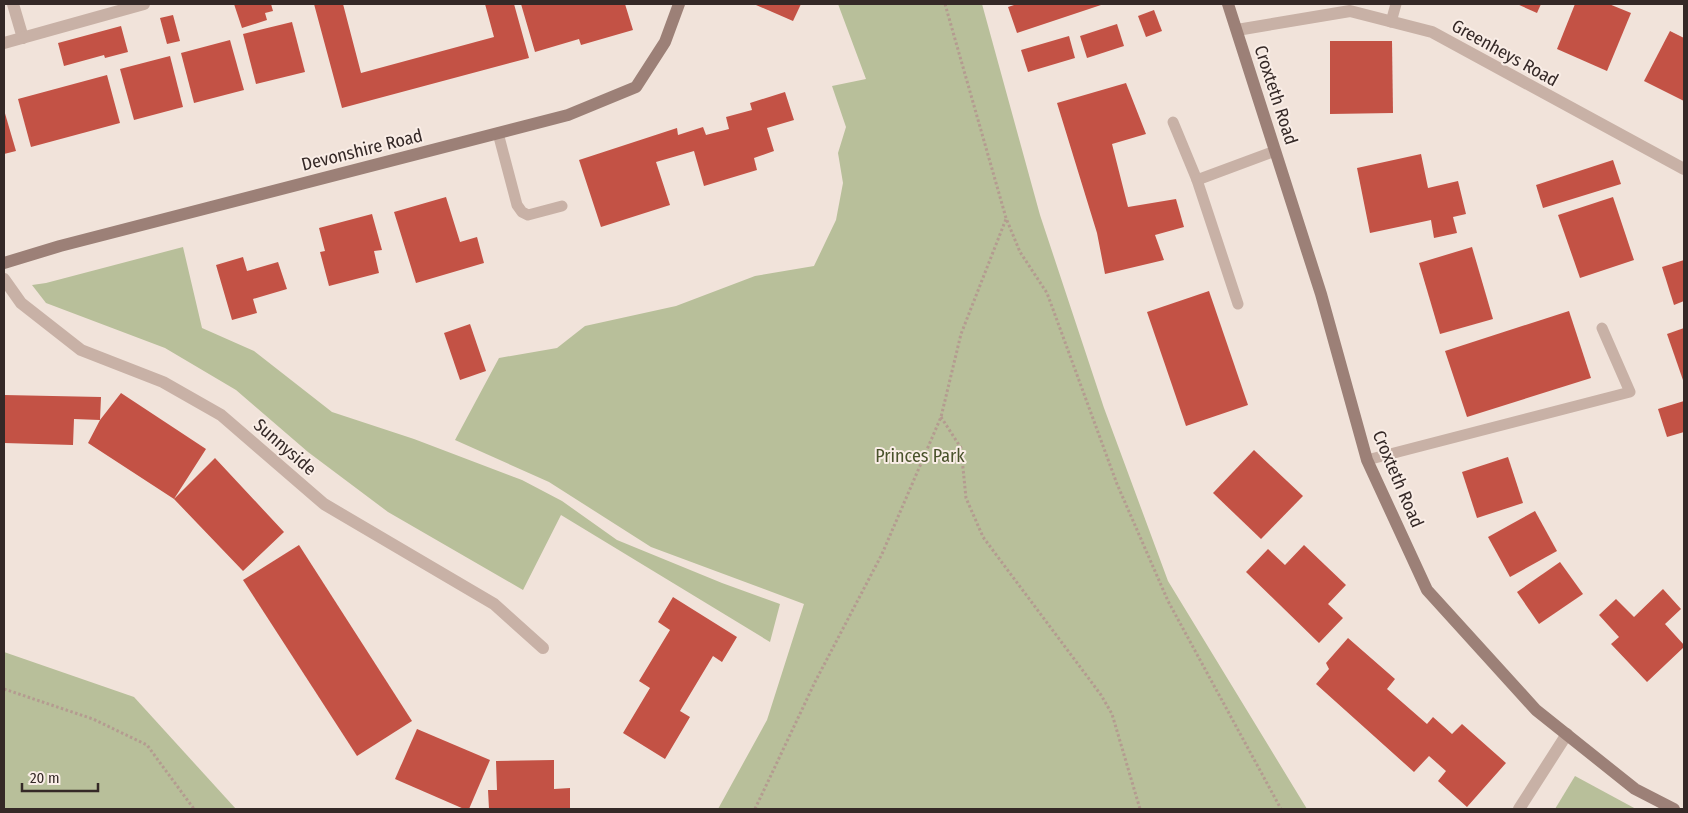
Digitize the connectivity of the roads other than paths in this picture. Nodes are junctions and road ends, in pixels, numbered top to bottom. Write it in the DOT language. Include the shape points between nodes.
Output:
graph roads {
  1 [pos="13,4"];
  2 [pos="144,4"];
  3 [pos="679,4"];
  4 [pos="1228,4"];
  5 [pos="1396,4"];
  6 [pos="1391,22"];
  7 [pos="1237,30"];
  8 [pos="23,38"];
  9 [pos="4,43"];
  10 [pos="1173,122"];
  11 [pos="498,133"];
  12 [pos="1275,151"];
  13 [pos="1684,169"];
  14 [pos="1197,180"];
  15 [pos="562,206"];
  16 [pos="4,263"];
  17 [pos="4,279"];
  18 [pos="1238,304"];
  19 [pos="1602,328"];
  20 [pos="1367,460"];
  21 [pos="543,648"];
  22 [pos="1567,734"];
  23 [pos="1519,809"];
  24 [pos="1674,809"];
  1 -- 8 [label="street"];
  2 -- 8 [label="street"];
  3 -- 11 [label="main road, Devonshire Road" via="665,42 636,87 568,115"];
  4 -- 7 [label="main road, Croxteth Road"];
  5 -- 6 [label="lane"];
  6 -- 7 [label="street, Greenheys Road" via="1350,12"];
  6 -- 13 [label="street, Greenheys Road" via="1432,32"];
  7 -- 12 [label="main road, Croxteth Road"];
  8 -- 9 [label="street"];
  10 -- 14 [label="lane"];
  11 -- 15 [label="lane" via="516,205 522,212 528,215"];
  11 -- 16 [label="main road, Devonshire Road"];
  12 -- 14 [label="lane"];
  12 -- 20 [label="main road, Croxteth Road" via="1321,294"];
  14 -- 18 [label="lane"];
  17 -- 21 [label="street, Sunnyside" via="21,303 81,350 163,382 221,415 324,504 494,604"];
  19 -- 20 [label="lane" via="1630,392"];
  20 -- 22 [label="main road, Croxteth Road" via="1428,590 1536,710"];
  22 -- 23 [label="street"];
  22 -- 24 [label="main road, Croxteth Road" via="1636,789"];
}
